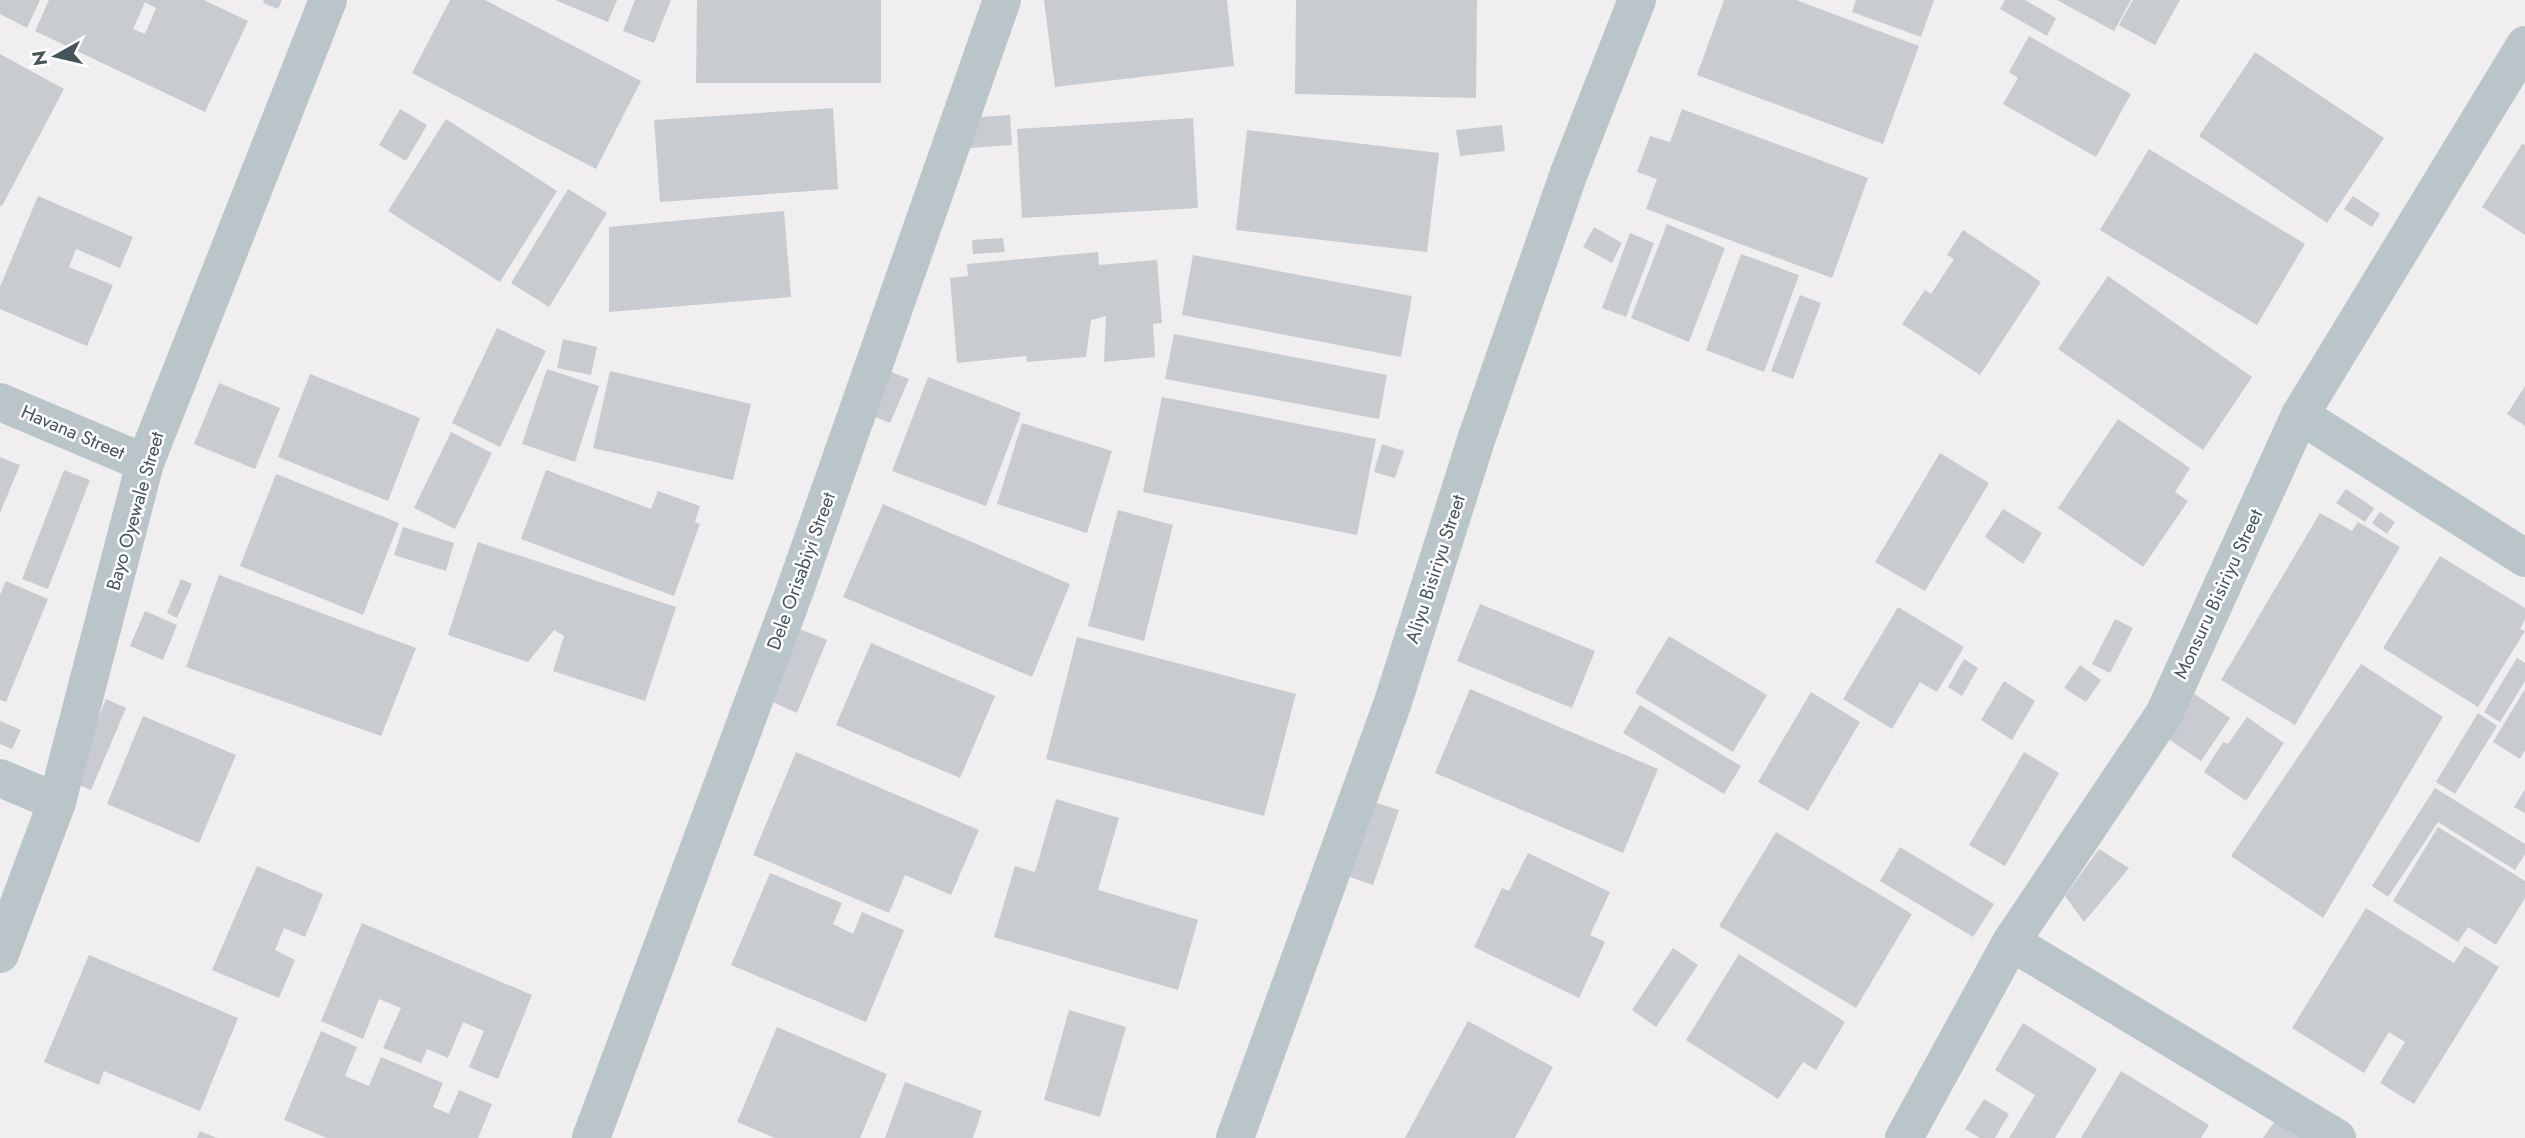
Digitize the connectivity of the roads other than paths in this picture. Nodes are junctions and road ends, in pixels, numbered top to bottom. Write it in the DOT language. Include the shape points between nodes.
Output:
graph roads {
  1 [pos="328,0"];
  2 [pos="1002,0"];
  3 [pos="1637,0"];
  4 [pos="2525,46"];
  5 [pos="0,402"];
  6 [pos="2300,415"];
  7 [pos="145,463"];
  8 [pos="2525,558"];
  9 [pos="0,778"];
  10 [pos="57,802"];
  11 [pos="2011,942"];
  12 [pos="0,954"];
  13 [pos="591,1138"];
  14 [pos="1235,1138"];
  15 [pos="1904,1138"];
  16 [pos="2337,1138"];
  1 -- 7 [label="street, Bayo Oyewale Street"];
  2 -- 13 [label="street, Dele Orisabiyi Street" via="795,590"];
  3 -- 14 [label="street, Aliyu Bisiriyu Street" via="1569,173 1476,440 1393,702"];
  4 -- 6 [label="street, Monsuru Bisiriyu Street"];
  5 -- 7 [label="street, Havana Street"];
  6 -- 8 [label="street"];
  6 -- 11 [label="street, Monsuru Bisiriyu Street" via="2164,714"];
  7 -- 10 [label="street, Bayo Oyewale Street"];
  9 -- 10 [label="street"];
  10 -- 12 [label="street, Bayo Oyewale Street"];
  11 -- 15 [label="street, Monsuru Bisiriyu Street"];
  11 -- 16 [label="street"];
}
